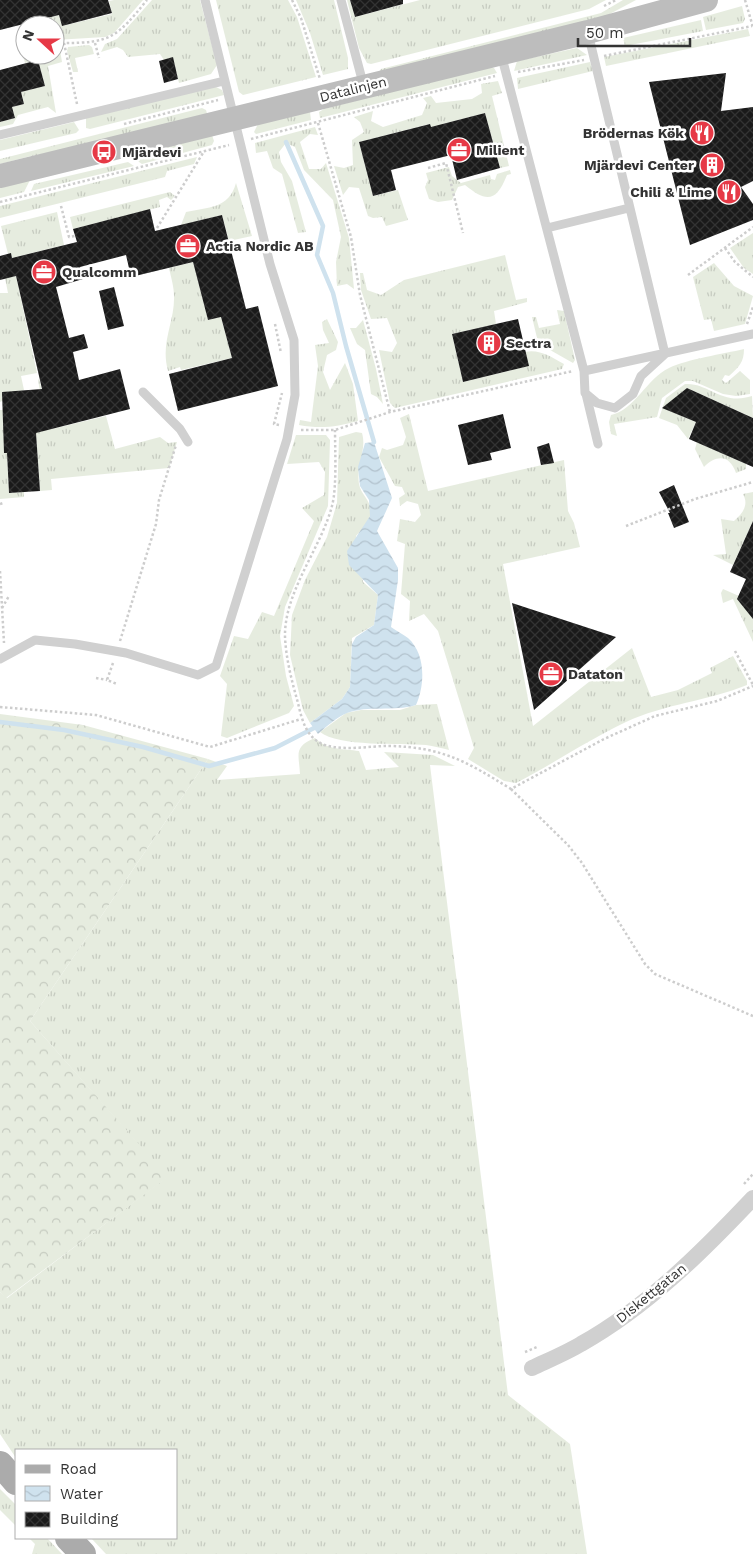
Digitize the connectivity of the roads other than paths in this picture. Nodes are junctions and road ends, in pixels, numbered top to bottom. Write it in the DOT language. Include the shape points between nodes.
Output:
graph roads {
  1 [pos="206,0"];
  2 [pos="341,0"];
  3 [pos="706,0"];
  4 [pos="588,32"];
  5 [pos="503,63"];
  6 [pos="224,81"];
  7 [pos="364,87"];
  8 [pos="238,130"];
  9 [pos="0,135"];
  10 [pos="0,176"];
  11 [pos="629,208"];
  12 [pos="547,228"];
  13 [pos="753,334"];
  14 [pos="665,354"];
  15 [pos="584,372"];
  16 [pos="143,392"];
  17 [pos="585,393"];
  18 [pos="188,442"];
  19 [pos="598,444"];
  20 [pos="3,658"];
  21 [pos="748,1192"];
  22 [pos="532,1368"];
  23 [pos="0,1464"];
  24 [pos="15,1481"];
  25 [pos="69,1539"];
  26 [pos="83,1554"];
  1 -- 6 [label="lane"];
  2 -- 7 [label="lane"];
  3 -- 4 [label="street, Datalinjen"];
  4 -- 5 [label="street, Datalinjen"];
  4 -- 11 [label="lane"];
  5 -- 7 [label="street, Datalinjen"];
  5 -- 12 [label="lane"];
  6 -- 8 [label="lane"];
  6 -- 9 [label="lane"];
  7 -- 8 [label="street, Datalinjen"];
  8 -- 10 [label="street, Datalinjen"];
  8 -- 20 [label="lane" via="270,264 294,340 295,395 290,429 216,666 198,675 116,651 35,640"];
  11 -- 12 [label="lane"];
  11 -- 14 [label="lane"];
  12 -- 15 [label="lane"];
  13 -- 14 [label="lane"];
  14 -- 15 [label="lane"];
  14 -- 17 [label="lane" via="641,376 633,394 615,408 597,403"];
  15 -- 17 [label="lane"];
  16 -- 18 [label="lane" via="180,429"];
  17 -- 19 [label="lane"];
  21 -- 22 [label="street, Diskettgatan" via="702,1252 632,1310 581,1344"];
  23 -- 24 [label="main road"];
  25 -- 26 [label="main road"];
}
